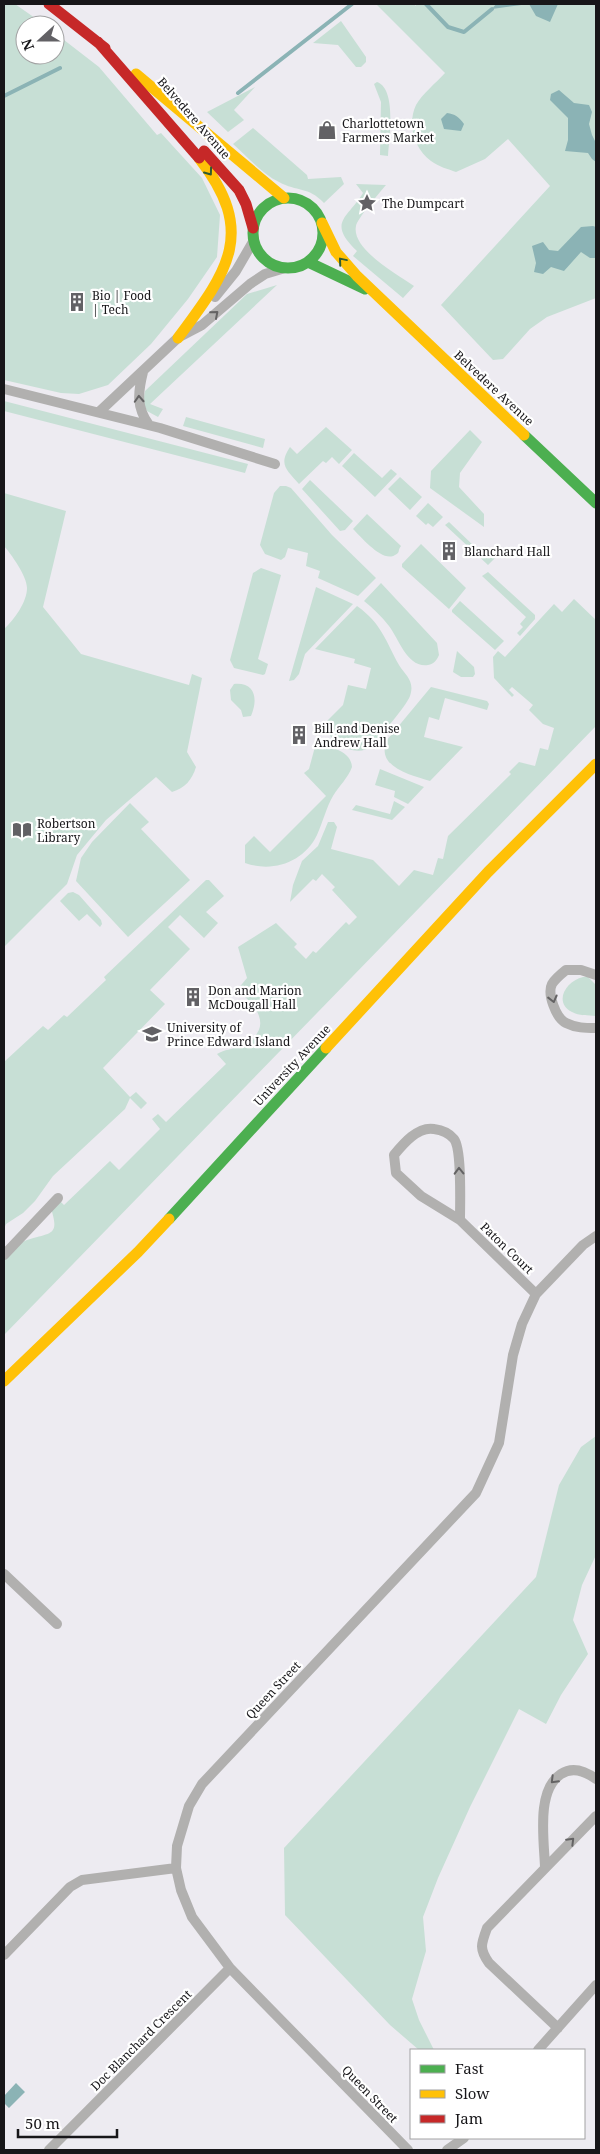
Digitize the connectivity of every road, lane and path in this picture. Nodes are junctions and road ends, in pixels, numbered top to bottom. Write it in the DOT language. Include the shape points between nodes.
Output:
graph roads {
  1 [pos="49,4"];
  2 [pos="98,42"];
  3 [pos="141,78"];
  4 [pos="284,198"];
  5 [pos="322,223"];
  6 [pos="254,234"];
  7 [pos="308,262"];
  8 [pos="285,268"];
  9 [pos="372,292"];
  10 [pos="178,338"];
  11 [pos="143,371"];
  12 [pos="4,390"];
  13 [pos="99,412"];
  14 [pos="149,425"];
  15 [pos="275,464"];
  16 [pos="596,503"];
  17 [pos="596,764"];
  18 [pos="596,975"];
  19 [pos="596,1028"];
  20 [pos="58,1198"];
  21 [pos="460,1220"];
  22 [pos="596,1236"];
  23 [pos="4,1255"];
  24 [pos="536,1294"];
  25 [pos="4,1381"];
  26 [pos="4,1574"];
  27 [pos="57,1624"];
  28 [pos="596,1779"];
  29 [pos="596,1816"];
  30 [pos="545,1866"];
  31 [pos="176,1868"];
  32 [pos="4,1954"];
  33 [pos="230,1968"];
  34 [pos="596,1985"];
  35 [pos="558,2028"];
  36 [pos="539,2049"];
  37 [pos="463,2139"];
  38 [pos="49,2150"];
  39 [pos="408,2150"];
  40 [pos="447,2150"];
  1 -- 2 [label="main road, Belvedere Avenue"];
  2 -- 3 [label="main road, Belvedere Avenue"];
  2 -- 10 [label="main road, one-way" via="180,135 223,194 229,212 233,231 222,274"];
  3 -- 4 [label="main road, Belvedere Avenue"];
  3 -- 6 [label="main road, Belvedere Avenue" via="239,190"];
  4 -- 5 [label="main road" via="296,199 312,207"];
  4 -- 6 [label="main road" via="264,208 257,217"];
  5 -- 7 [label="main road" via="321,245"];
  9 -- 5 [label="main road, Belvedere Avenue, one-way" via="338,256"];
  6 -- 8 [label="main road" via="258,251 265,259"];
  6 -- 10 [label="street" via="231,279"];
  7 -- 8 [label="main road"];
  7 -- 9 [label="main road, Belvedere Avenue"];
  10 -- 8 [label="street, one-way" via="202,325 257,279"];
  9 -- 16 [label="main road, Belvedere Avenue"];
  10 -- 11 [label="street"];
  11 -- 13 [label="street"];
  14 -- 11 [label="street, one-way" via="138,403"];
  12 -- 13 [label="street"];
  13 -- 14 [label="street"];
  14 -- 15 [label="street"];
  17 -- 25 [label="main road, University Avenue" via="488,872 138,1252"];
  18 -- 19 [label="street, one-way" via="566,970 552,985 550,993 562,1021 576,1027"];
  20 -- 23 [label="street"];
  21 -- 21 [label="street, Paton Court, one-way" via="459,1155 455,1140 443,1130 430,1128 406,1140 394,1155 396,1173 421,1196"];
  21 -- 24 [label="street, Paton Court"];
  22 -- 24 [label="street, Queen Street" via="583,1245"];
  24 -- 31 [label="street, Queen Street" via="522,1324 513,1355 499,1443 476,1492 202,1784 189,1806 182,1828"];
  26 -- 27 [label="street"];
  28 -- 30 [label="street, one-way" via="579,1770 568,1770 548,1786 545,1798"];
  30 -- 29 [label="street, one-way"];
  30 -- 35 [label="street" via="486,1928 482,1953"];
  31 -- 32 [label="street" via="82,1880 70,1887"];
  31 -- 33 [label="street, Queen Street" via="192,1917"];
  33 -- 38 [label="street, Doc Blanchard Crescent"];
  33 -- 39 [label="street, Queen Street"];
  34 -- 35 [label="street"];
  35 -- 36 [label="street"];
  37 -- 40 [label="street"];
}
